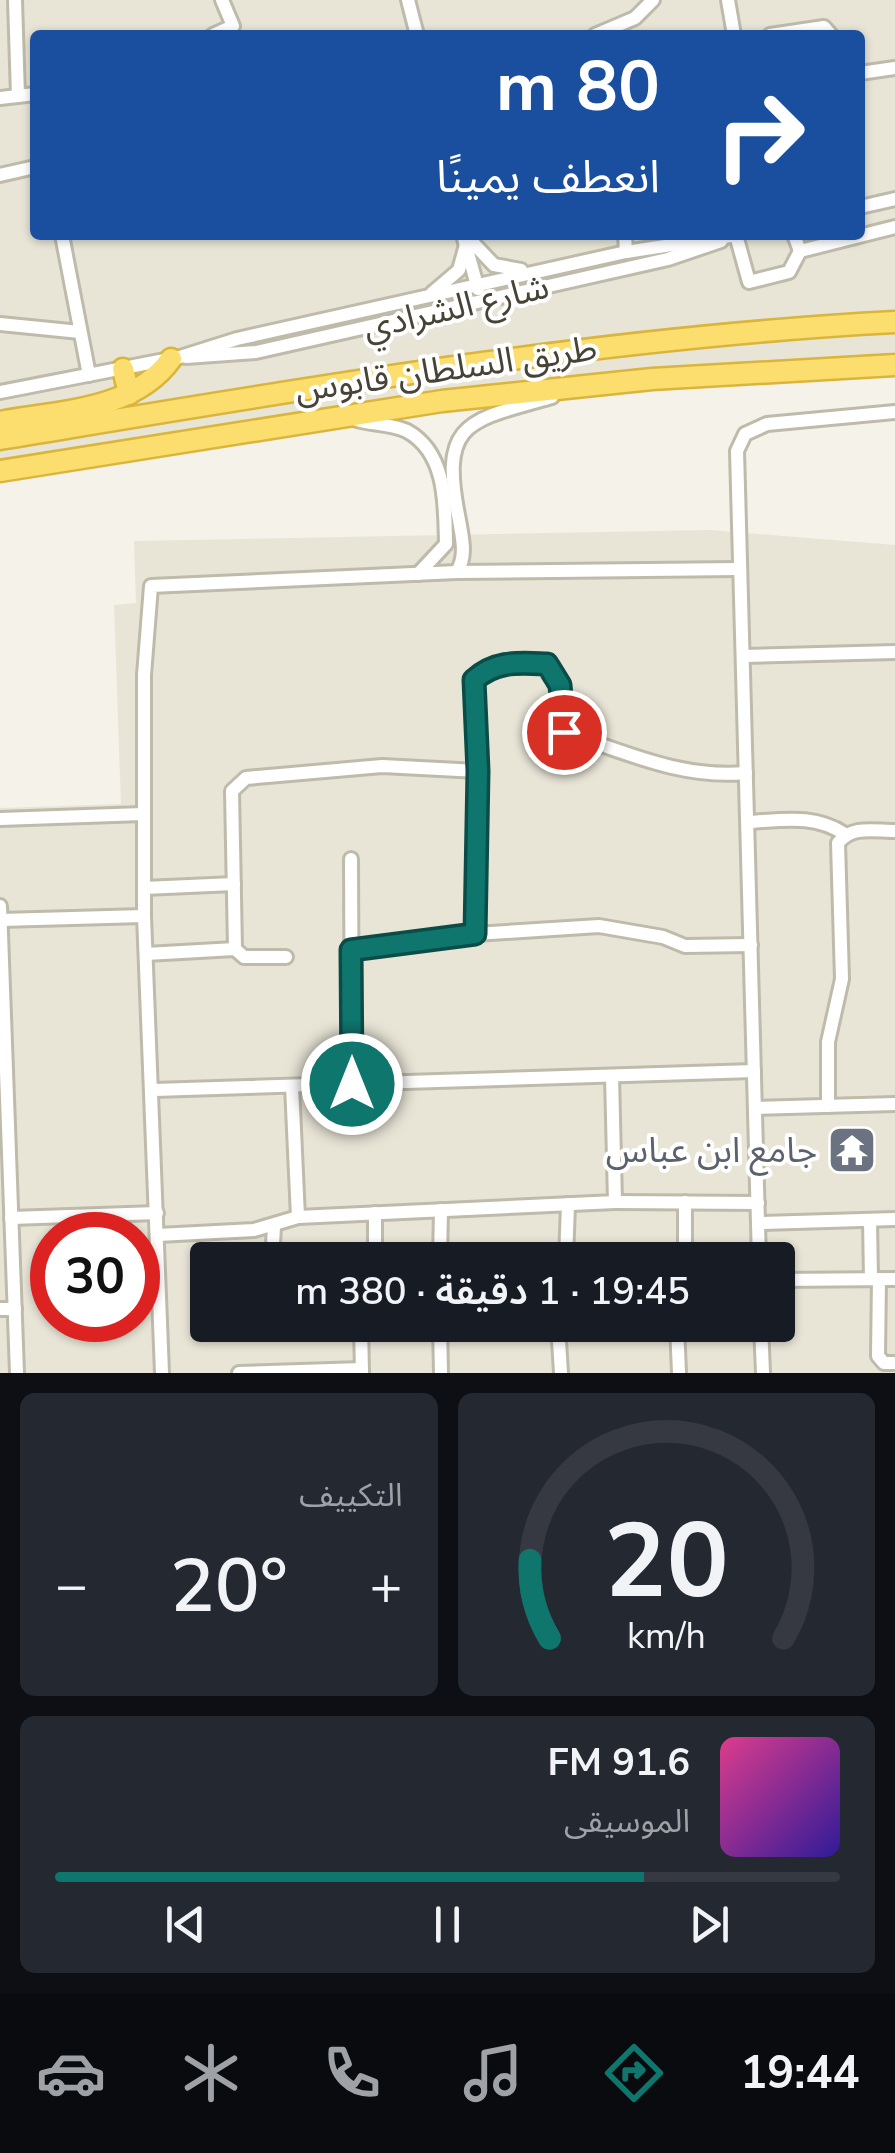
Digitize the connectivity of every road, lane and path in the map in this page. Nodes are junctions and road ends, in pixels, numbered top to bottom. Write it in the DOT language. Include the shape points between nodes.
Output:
graph roads {
  1 [pos="15,0"];
  2 [pos="222,0"];
  3 [pos="408,0"];
  4 [pos="652,0"];
  5 [pos="728,0"];
  6 [pos="224,30"];
  7 [pos="416,30"];
  8 [pos="607,30"];
  9 [pos="733,30"];
  10 [pos="895,68"];
  11 [pos="865,72"];
  12 [pos="30,95"];
  13 [pos="18,96"];
  14 [pos="0,98"];
  15 [pos="30,169"];
  16 [pos="0,176"];
  17 [pos="895,199"];
  18 [pos="865,206"];
  19 [pos="895,227"];
  20 [pos="865,235"];
  21 [pos="63,240"];
  22 [pos="468,240"];
  23 [pos="625,240"];
  24 [pos="706,240"];
  25 [pos="723,240"];
  26 [pos="734,240"];
  27 [pos="796,240"];
  28 [pos="844,240"];
  29 [pos="800,251"];
  30 [pos="626,252"];
  31 [pos="544,270"];
  32 [pos="483,284"];
  33 [pos="488,300"];
  34 [pos="408,302"];
  35 [pos="895,322"];
  36 [pos="0,324"];
  37 [pos="80,332"];
  38 [pos="175,358"];
  39 [pos="895,365"];
  40 [pos="122,369"];
  41 [pos="88,375"];
  42 [pos="574,387"];
  43 [pos="0,392"];
  44 [pos="129,394"];
  45 [pos="895,412"];
  46 [pos="342,415"];
  47 [pos="0,422"];
  48 [pos="0,440"];
  49 [pos="0,471"];
  50 [pos="464,542"];
  51 [pos="446,544"];
  52 [pos="739,569"];
  53 [pos="457,572"];
  54 [pos="492,572"];
  55 [pos="418,574"];
  56 [pos="895,652"];
  57 [pos="743,656"];
  58 [pos="478,771"];
  59 [pos="746,773"];
  60 [pos="143,814"];
  61 [pos="0,819"];
  62 [pos="748,822"];
  63 [pos="895,831"];
  64 [pos="845,834"];
  65 [pos="351,859"];
  66 [pos="234,884"];
  67 [pos="144,888"];
  68 [pos="0,906"];
  69 [pos="144,916"];
  70 [pos="1,920"];
  71 [pos="475,934"];
  72 [pos="751,945"];
  73 [pos="235,949"];
  74 [pos="351,950"];
  75 [pos="146,954"];
  76 [pos="286,957"];
  77 [pos="754,1071"];
  78 [pos="612,1076"];
  79 [pos="352,1084"];
  80 [pos="292,1086"];
  81 [pos="154,1090"];
  82 [pos="3,1091"];
  83 [pos="895,1104"];
  84 [pos="828,1106"];
  85 [pos="756,1108"];
  86 [pos="614,1202"];
  87 [pos="685,1202"];
  88 [pos="758,1203"];
  89 [pos="568,1204"];
  90 [pos="441,1210"];
  91 [pos="158,1212"];
  92 [pos="375,1213"];
  93 [pos="30,1217"];
  94 [pos="298,1217"];
  95 [pos="10,1218"];
  96 [pos="895,1219"];
  97 [pos="870,1220"];
  98 [pos="758,1223"];
  99 [pos="274,1227"];
  100 [pos="160,1235"];
  101 [pos="273,1242"];
  102 [pos="375,1242"];
  103 [pos="440,1242"];
  104 [pos="567,1242"];
  105 [pos="684,1242"];
  106 [pos="759,1242"];
  107 [pos="875,1279"];
  108 [pos="895,1279"];
  109 [pos="795,1280"];
  110 [pos="160,1304"];
  111 [pos="0,1309"];
  112 [pos="15,1309"];
  113 [pos="362,1342"];
  114 [pos="440,1342"];
  115 [pos="559,1342"];
  116 [pos="678,1342"];
  117 [pos="761,1342"];
  118 [pos="895,1363"];
  119 [pos="362,1371"];
  120 [pos="16,1373"];
  121 [pos="162,1373"];
  122 [pos="239,1373"];
  123 [pos="441,1373"];
  124 [pos="560,1373"];
  125 [pos="679,1373"];
  126 [pos="762,1373"];
  1 -- 13 [label="street"];
  2 -- 6 [label="street" via="233,26"];
  3 -- 7 [label="street"];
  4 -- 8 [label="street" via="635,18"];
  5 -- 9 [label="street"];
  10 -- 11 [label="street"];
  12 -- 13 [label="street"];
  13 -- 14 [label="street"];
  15 -- 16 [label="street"];
  17 -- 18 [label="street"];
  19 -- 20 [label="street"];
  21 -- 37 [label="street"];
  22 -- 31 [label="street" via="500,268"];
  22 -- 32 [label="street"];
  22 -- 34 [label="street" via="451,280"];
  23 -- 30 [label="street"];
  24 -- 30 [label="street, شارع الشرادي"];
  25 -- 33 [label="street, شارع الشرادي" via="681,256"];
  26 -- 29 [label="street" via="749,282 789,272"];
  27 -- 29 [label="street"];
  28 -- 29 [label="street"];
  30 -- 31 [label="street, شارع الشرادي"];
  31 -- 32 [label="street, شارع الشرادي"];
  32 -- 33 [label="street"];
  32 -- 34 [label="street, شارع الشرادي"];
  33 -- 38 [label="street, شارع الشرادي" via="256,352"];
  34 -- 38 [label="street, شارع الشرادي"];
  35 -- 48 [label="highway, طريق السلطان قابوس" via="452,364"];
  36 -- 37 [label="street"];
  37 -- 41 [label="street"];
  38 -- 40 [label="street, شارع الشرادي"];
  38 -- 44 [label="highway"];
  39 -- 42 [label="highway, طريق السلطان قابوس"];
  40 -- 41 [label="street, شارع الشرادي"];
  40 -- 44 [label="highway"];
  41 -- 43 [label="street, شارع الشرادي"];
  42 -- 46 [label="highway, طريق السلطان قابوس"];
  42 -- 50 [label="street" via="485,416 462,433 450,470"];
  44 -- 47 [label="highway"];
  45 -- 52 [label="street" via="767,424 745,434 737,452"];
  46 -- 49 [label="highway, طريق السلطان قابوس"];
  46 -- 51 [label="street" via="406,431 428,450 440,475"];
  50 -- 53 [label="street"];
  50 -- 54 [label="street"];
  51 -- 53 [label="street"];
  51 -- 55 [label="street"];
  52 -- 54 [label="street"];
  52 -- 57 [label="street"];
  53 -- 54 [label="street"];
  53 -- 55 [label="street"];
  55 -- 60 [label="street" via="151,586"];
  56 -- 57 [label="street"];
  57 -- 59 [label="street"];
  58 -- 59 [label="street" via="474,680 509,662 547,664 560,685 564,732 674,771"];
  58 -- 66 [label="street" via="382,766 246,778 232,790"];
  58 -- 71 [label="street"];
  59 -- 62 [label="street"];
  60 -- 61 [label="street"];
  60 -- 67 [label="street"];
  62 -- 64 [label="street" via="825,821"];
  62 -- 72 [label="street"];
  63 -- 64 [label="street"];
  64 -- 84 [label="street" via="838,844 842,979 828,1042"];
  65 -- 74 [label="street"];
  66 -- 67 [label="street"];
  66 -- 73 [label="street"];
  67 -- 69 [label="street"];
  68 -- 70 [label="street"];
  69 -- 70 [label="street"];
  69 -- 75 [label="street"];
  70 -- 82 [label="street"];
  71 -- 72 [label="street" via="599,926 685,946"];
  71 -- 74 [label="street"];
  72 -- 77 [label="street"];
  73 -- 75 [label="street"];
  73 -- 76 [label="street" via="244,957"];
  74 -- 79 [label="street"];
  75 -- 81 [label="street"];
  77 -- 78 [label="street"];
  77 -- 85 [label="street"];
  78 -- 79 [label="street"];
  78 -- 86 [label="street"];
  79 -- 80 [label="street"];
  80 -- 81 [label="street"];
  80 -- 94 [label="street"];
  81 -- 91 [label="street"];
  82 -- 95 [label="street"];
  83 -- 84 [label="street"];
  84 -- 85 [label="street"];
  85 -- 88 [label="street"];
  86 -- 87 [label="street"];
  86 -- 89 [label="street"];
  87 -- 88 [label="street"];
  87 -- 105 [label="street"];
  88 -- 98 [label="street"];
  89 -- 90 [label="street"];
  89 -- 104 [label="street"];
  90 -- 92 [label="street"];
  90 -- 103 [label="street"];
  92 -- 94 [label="street"];
  92 -- 102 [label="street"];
  93 -- 95 [label="street"];
  94 -- 99 [label="street"];
  95 -- 112 [label="street"];
  96 -- 97 [label="street"];
  97 -- 98 [label="street"];
  97 -- 107 [label="street"];
  98 -- 106 [label="street"];
  99 -- 100 [label="street"];
  99 -- 101 [label="street"];
  107 -- 108 [label="street"];
  107 -- 109 [label="street"];
  107 -- 118 [label="street" via="878,1356"];
  110 -- 121 [label="street"];
  111 -- 112 [label="street"];
  112 -- 120 [label="street"];
  113 -- 119 [label="street"];
  114 -- 123 [label="street"];
  115 -- 124 [label="street"];
  116 -- 125 [label="street"];
  117 -- 126 [label="street"];
  119 -- 122 [label="street"];
}
